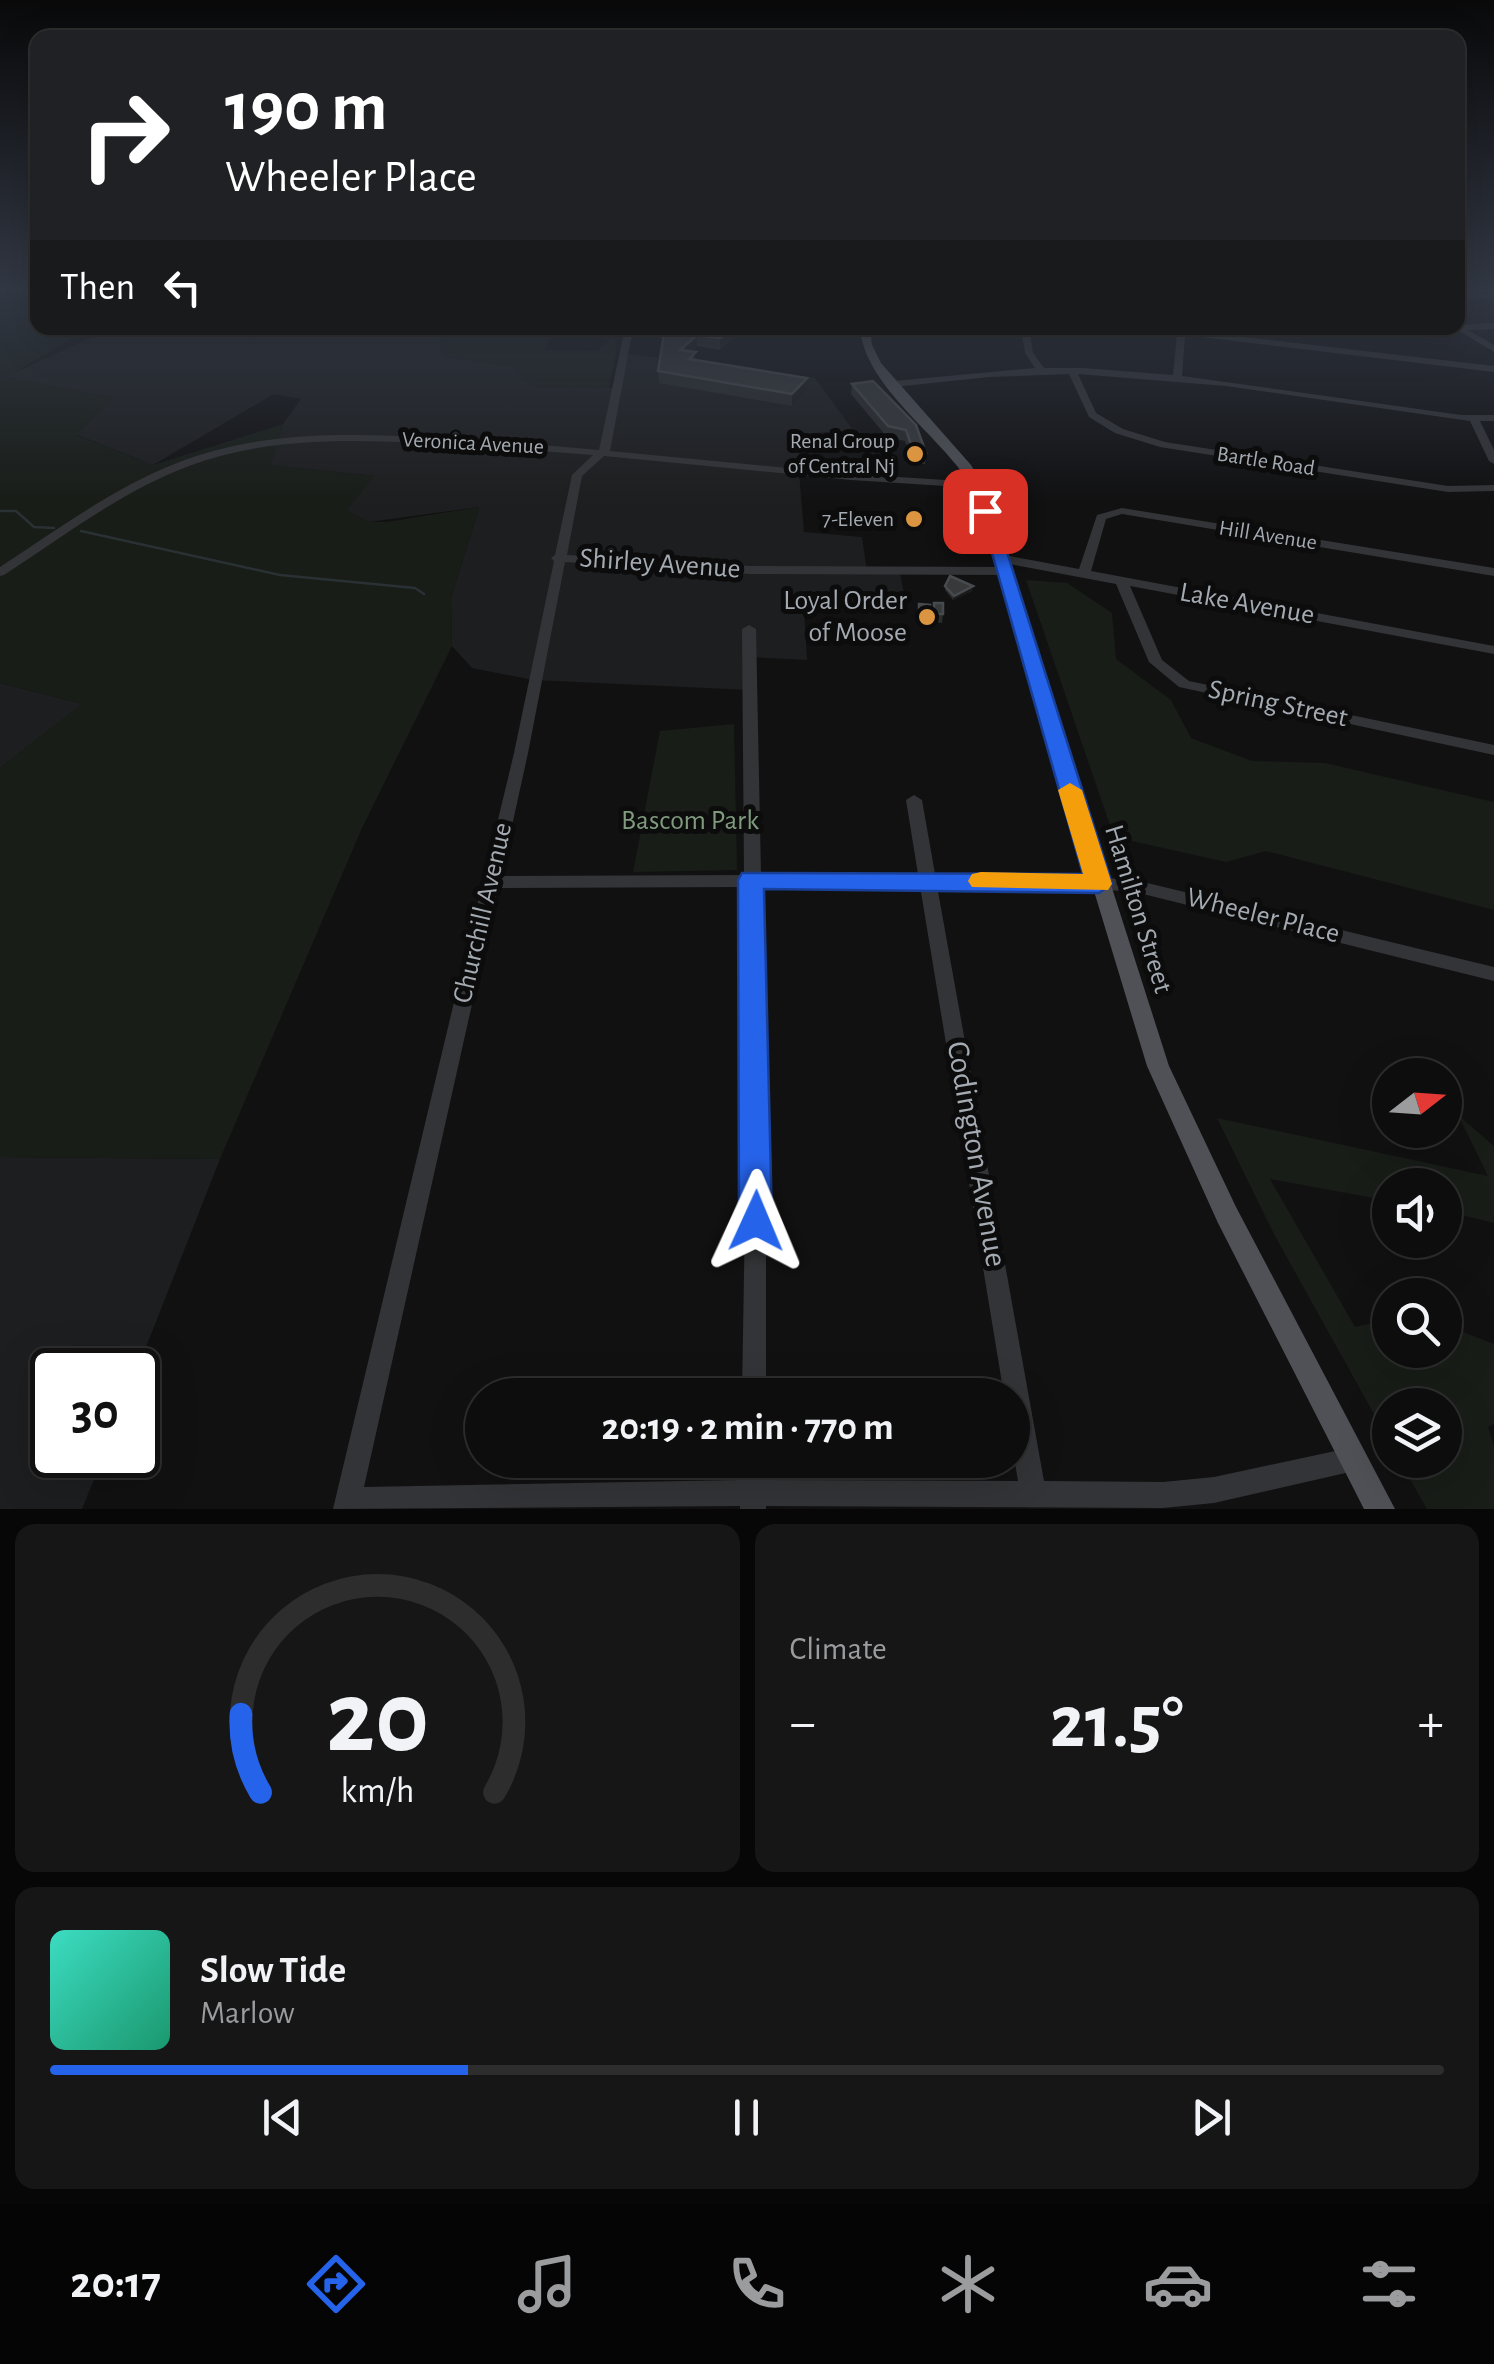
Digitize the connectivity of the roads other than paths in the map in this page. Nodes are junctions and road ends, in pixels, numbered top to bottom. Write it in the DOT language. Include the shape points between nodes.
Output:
graph roads {
  1 [pos="622,360"];
  2 [pos="874,360"];
  3 [pos="1034,360"];
  4 [pos="1179,360"];
  5 [pos="1421,360"];
  6 [pos="1494,369"];
  7 [pos="1041,371"];
  8 [pos="1072,371"];
  9 [pos="1177,379"];
  10 [pos="894,384"];
  11 [pos="1494,418"];
  12 [pos="1474,420"];
  13 [pos="603,452"];
  14 [pos="1494,461"];
  15 [pos="978,485"];
  16 [pos="1494,488"];
  17 [pos="557,558"];
  18 [pos="1001,564"];
  19 [pos="0,572"];
  20 [pos="1494,572"];
  21 [pos="1084,573"];
  22 [pos="1122,580"];
  23 [pos="749,630"];
  24 [pos="1494,650"];
  25 [pos="1494,750"];
  26 [pos="914,800"];
  27 [pos="751,880"];
  28 [pos="928,880"];
  29 [pos="489,882"];
  30 [pos="1099,884"];
  31 [pos="1494,974"];
  32 [pos="754,1378"];
  33 [pos="1354,1460"];
  34 [pos="753,1501"];
  35 [pos="1035,1502"];
  36 [pos="347,1504"];
  37 [pos="1380,1509"];
  1 -- 13 [label="street, Churchill Avenue"];
  2 -- 10 [label="main road, Hamilton Street"];
  3 -- 7 [label="street"];
  4 -- 9 [label="street"];
  5 -- 6 [label="street"];
  7 -- 8 [label="street"];
  7 -- 10 [label="street"];
  8 -- 9 [label="street"];
  8 -- 16 [label="street, Bartle Road" via="1092,415 1150,442 1448,489"];
  9 -- 12 [label="street"];
  10 -- 15 [label="main road, Hamilton Street" via="954,448"];
  11 -- 12 [label="street"];
  12 -- 14 [label="street"];
  13 -- 15 [label="street, Veronica Avenue"];
  13 -- 17 [label="street, Churchill Avenue" via="577,475"];
  13 -- 19 [label="street, Veronica Avenue" via="349,436 266,442 156,476"];
  15 -- 18 [label="main road, Hamilton Street"];
  17 -- 18 [label="street, Shirley Avenue" via="750,570"];
  17 -- 29 [label="street, Churchill Avenue"];
  18 -- 21 [label="street, Lake Avenue"];
  18 -- 30 [label="main road, Hamilton Street"];
  20 -- 21 [label="street, Hill Avenue" via="1122,511 1101,517"];
  21 -- 22 [label="street, Lake Avenue"];
  22 -- 24 [label="street, Lake Avenue"];
  22 -- 25 [label="street, Spring Street" via="1156,662 1184,684"];
  23 -- 27 [label="street"];
  26 -- 28 [label="street, Codington Avenue"];
  27 -- 28 [label="street, Wheeler Place"];
  27 -- 29 [label="street, Wheeler Place"];
  27 -- 32 [label="street"];
  28 -- 30 [label="street, Wheeler Place"];
  28 -- 35 [label="street, Codington Avenue"];
  29 -- 36 [label="street, Churchill Avenue"];
  30 -- 31 [label="street, Wheeler Place" via="1162,890"];
  30 -- 33 [label="main road, Hamilton Street" via="1158,1066"];
  33 -- 35 [label="street" via="1214,1490"];
  33 -- 37 [label="main road, Hamilton Street"];
  34 -- 35 [label="street"];
  34 -- 36 [label="street"];
}
